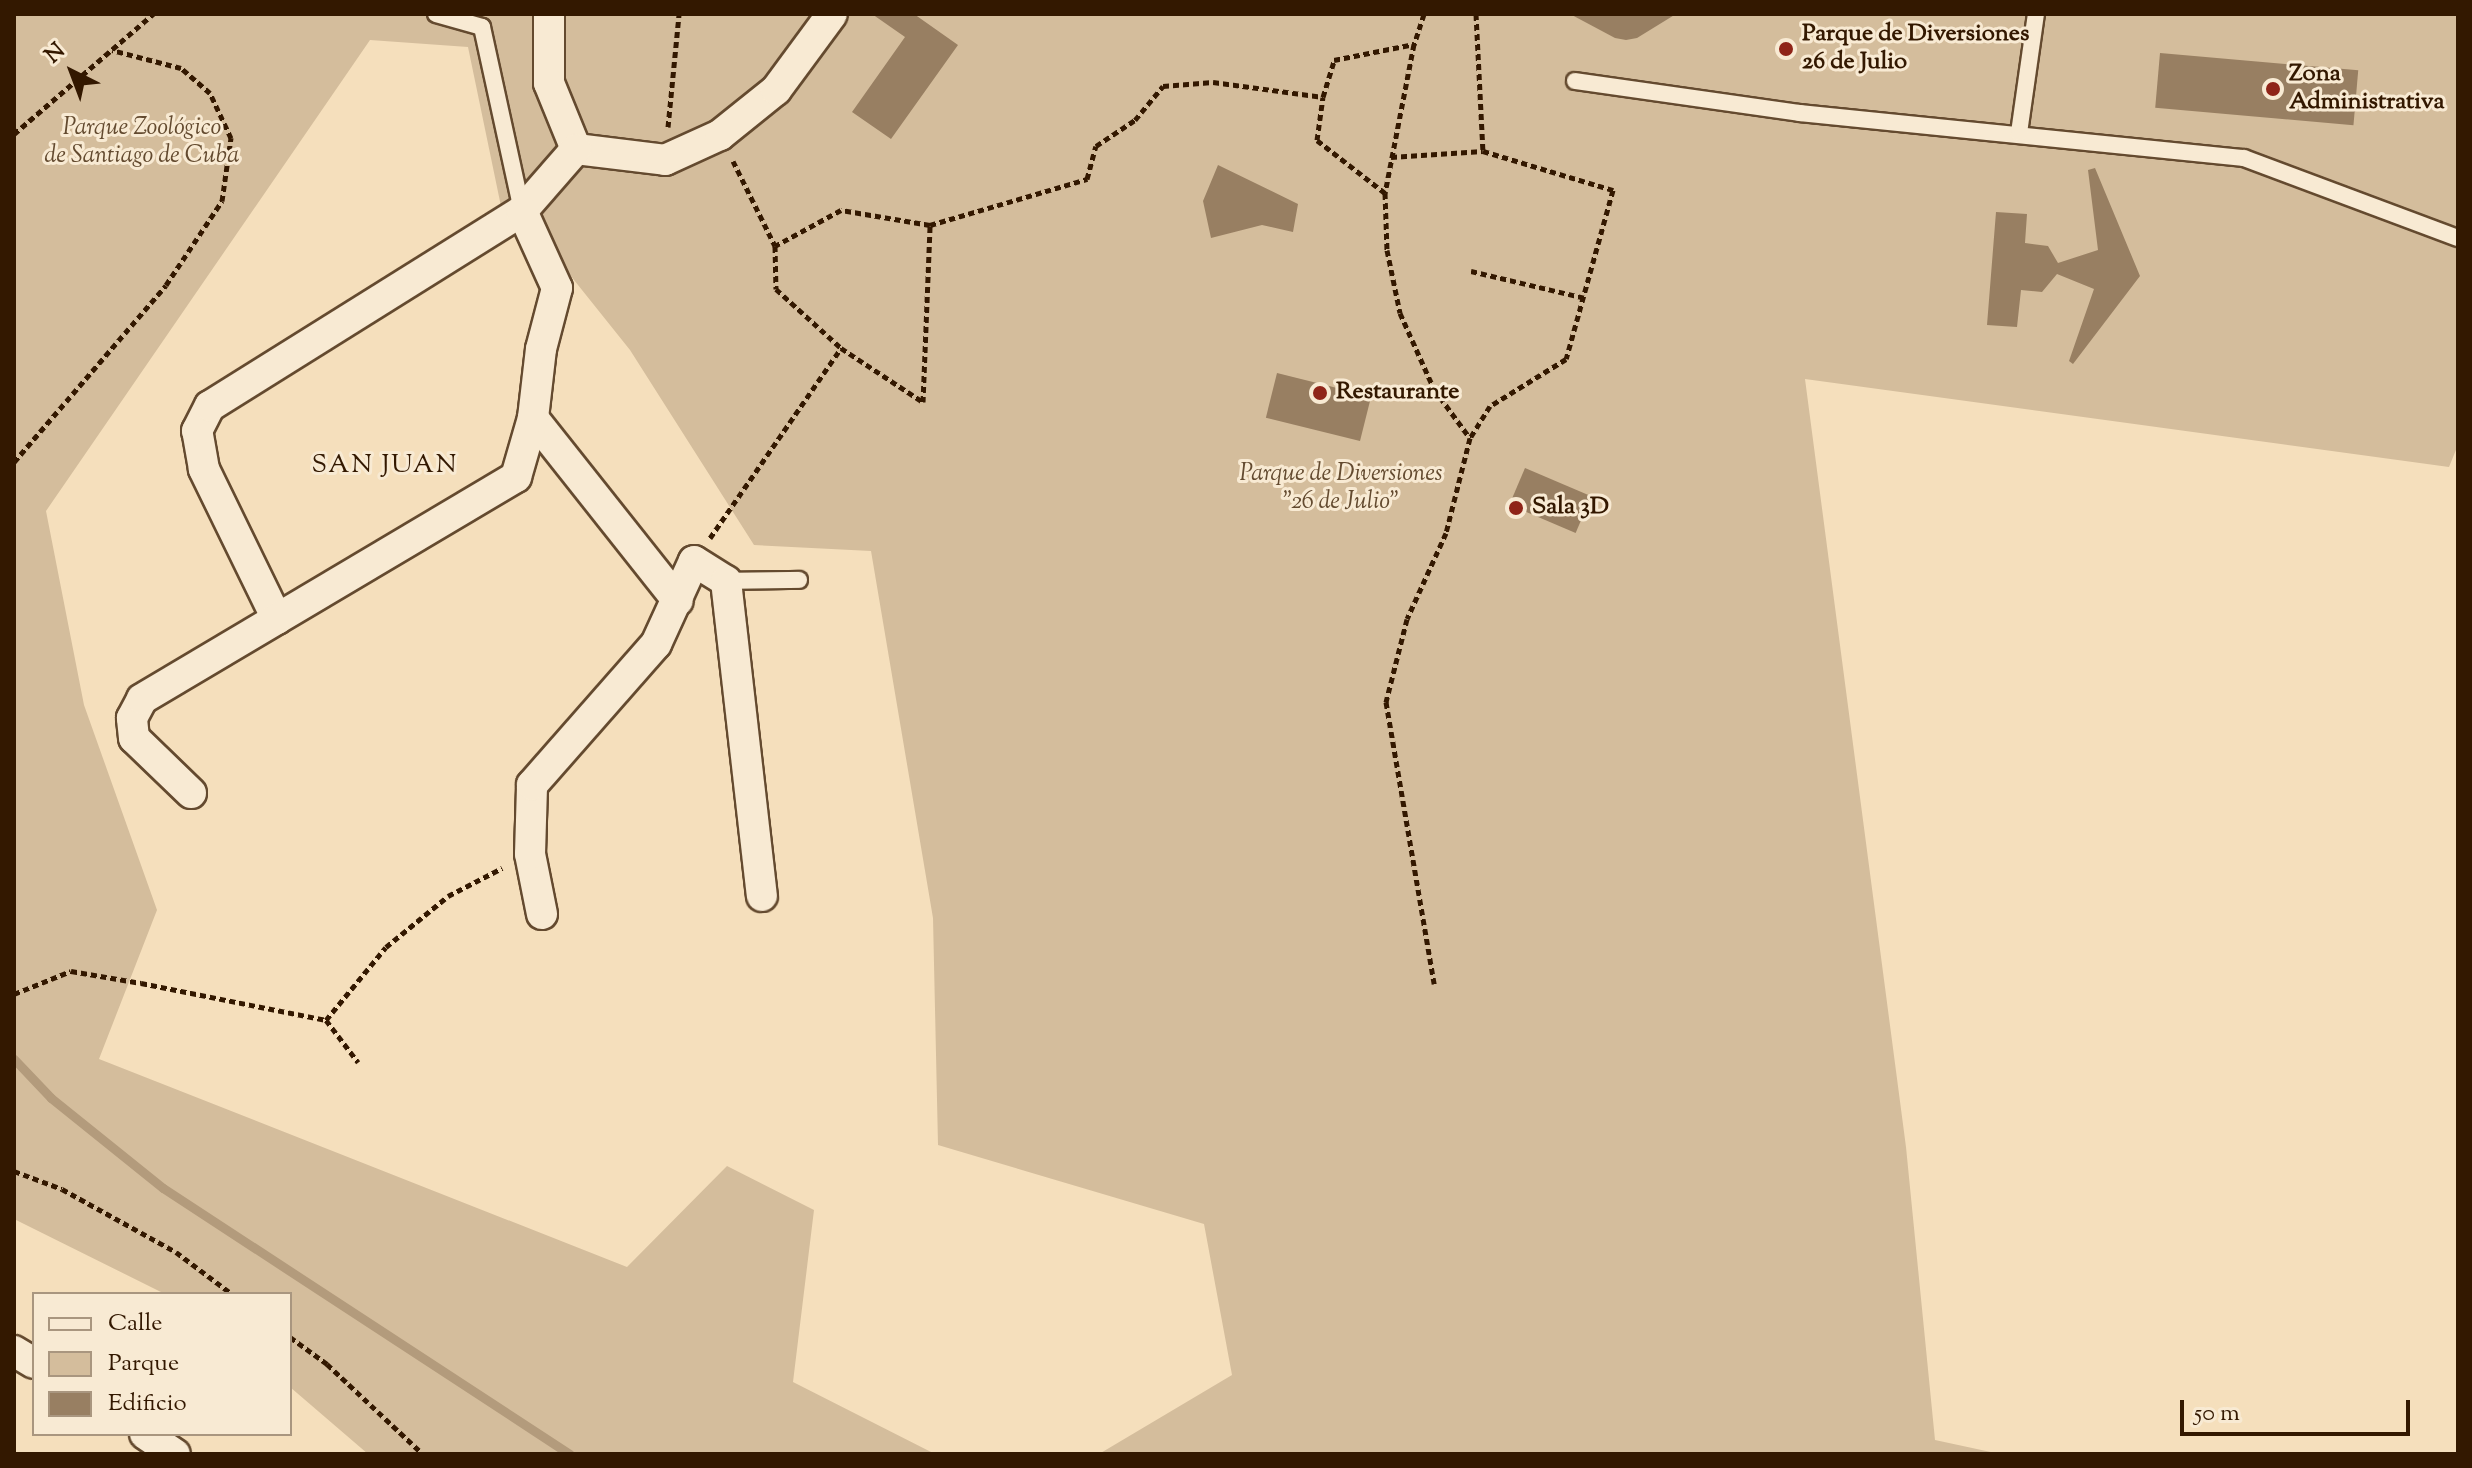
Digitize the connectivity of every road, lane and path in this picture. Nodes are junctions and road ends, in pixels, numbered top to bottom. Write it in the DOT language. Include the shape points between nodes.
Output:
graph roads {
  1 [pos="153,14"];
  2 [pos="436,14"];
  3 [pos="549,14"];
  4 [pos="679,14"];
  5 [pos="832,14"];
  6 [pos="1424,14"];
  7 [pos="1476,14"];
  8 [pos="2036,14"];
  9 [pos="1414,44"];
  10 [pos="112,50"];
  11 [pos="1575,81"];
  12 [pos="1323,97"];
  13 [pos="2019,133"];
  14 [pos="14,134"];
  15 [pos="720,135"];
  16 [pos="576,149"];
  17 [pos="1483,151"];
  18 [pos="1391,157"];
  19 [pos="665,160"];
  20 [pos="1385,193"];
  21 [pos="522,211"];
  22 [pos="930,225"];
  23 [pos="2458,238"];
  24 [pos="775,246"];
  25 [pos="1471,271"];
  26 [pos="1585,298"];
  27 [pos="841,348"];
  28 [pos="533,418"];
  29 [pos="1470,438"];
  30 [pos="14,462"];
  31 [pos="694,561"];
  32 [pos="799,580"];
  33 [pos="726,581"];
  34 [pos="678,601"];
  35 [pos="277,619"];
  36 [pos="191,793"];
  37 [pos="530,854"];
  38 [pos="762,896"];
  39 [pos="542,914"];
  40 [pos="1434,984"];
  41 [pos="14,994"];
  42 [pos="326,1020"];
  43 [pos="358,1062"];
  44 [pos="14,1171"];
  45 [pos="229,1292"];
  46 [pos="292,1338"];
  47 [pos="14,1351"];
  48 [pos="32,1362"];
  49 [pos="148,1436"];
  50 [pos="175,1454"];
  51 [pos="423,1454"];
  1 -- 10 [label="path"];
  2 -- 21 [label="lane" via="482,27"];
  3 -- 16 [label="street" via="549,83"];
  4 -- 19 [label="path"];
  5 -- 15 [label="street" via="776,90"];
  6 -- 9 [label="path"];
  7 -- 17 [label="path"];
  8 -- 13 [label="lane"];
  9 -- 12 [label="path" via="1334,60"];
  9 -- 18 [label="path"];
  10 -- 14 [label="path"];
  10 -- 30 [label="path" via="181,68 210,93 231,138 222,201 166,285"];
  11 -- 13 [label="lane" via="1800,113"];
  12 -- 20 [label="path" via="1317,140"];
  12 -- 22 [label="path" via="1213,82 1163,86 1135,120 1096,146 1087,179"];
  13 -- 23 [label="lane" via="2244,158"];
  15 -- 19 [label="street"];
  15 -- 24 [label="path"];
  16 -- 19 [label="street"];
  16 -- 21 [label="street"];
  17 -- 18 [label="path"];
  17 -- 26 [label="path" via="1613,190"];
  18 -- 20 [label="path"];
  20 -- 29 [label="path" via="1387,250 1400,313 1434,389"];
  21 -- 28 [label="street" via="557,288 541,349"];
  21 -- 35 [label="street" via="210,406 197,431 204,469"];
  22 -- 24 [label="path" via="841,210"];
  22 -- 27 [label="path" via="923,402"];
  24 -- 27 [label="path" via="776,289"];
  25 -- 26 [label="path"];
  26 -- 29 [label="path" via="1566,359 1490,406"];
  27 -- 31 [label="path"];
  28 -- 34 [label="street"];
  28 -- 35 [label="street" via="516,477"];
  29 -- 40 [label="path" via="1446,533 1407,619 1386,702"];
  31 -- 33 [label="street"];
  31 -- 34 [label="street"];
  32 -- 33 [label="lane"];
  33 -- 38 [label="street"];
  34 -- 37 [label="street" via="656,644 532,785"];
  35 -- 36 [label="street" via="142,699 132,718 134,738"];
  37 -- 39 [label="street"];
  37 -- 42 [label="path" via="448,896 386,947"];
  41 -- 42 [label="path" via="71,971"];
  42 -- 43 [label="path"];
  44 -- 45 [label="path" via="62,1189 176,1252"];
  46 -- 51 [label="path"];
  47 -- 48 [label="street"];
  49 -- 50 [label="street"];
}
